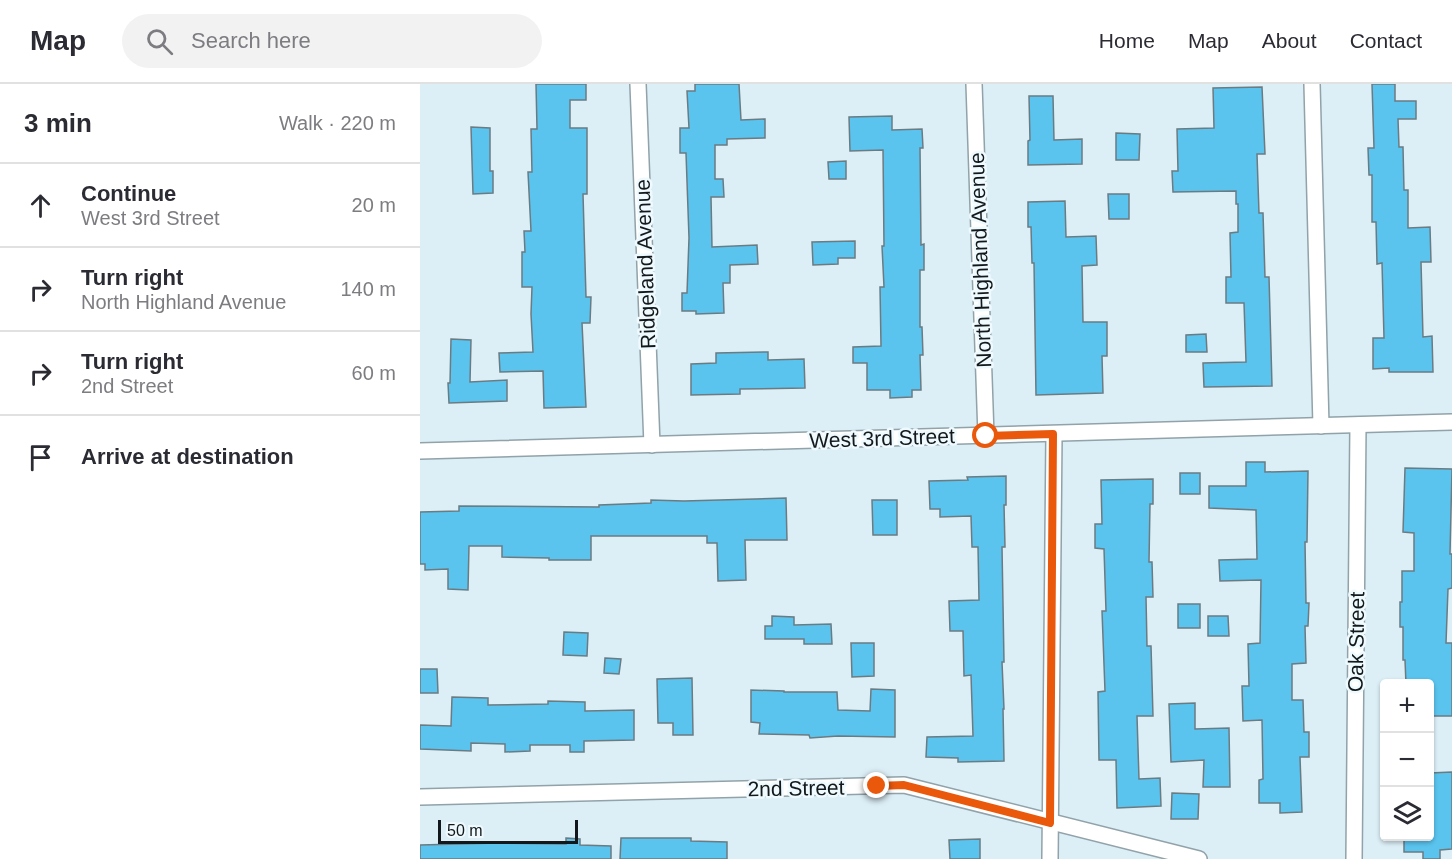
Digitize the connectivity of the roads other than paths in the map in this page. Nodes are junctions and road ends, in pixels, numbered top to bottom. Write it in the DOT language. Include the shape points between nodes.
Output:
graph roads {
  1 [pos="638,84"];
  2 [pos="974,84"];
  3 [pos="1312,84"];
  4 [pos="1452,422"];
  5 [pos="1321,426"];
  6 [pos="1358,426"];
  7 [pos="1053,434"];
  8 [pos="986,436"];
  9 [pos="652,445"];
  10 [pos="420,451"];
  11 [pos="420,797"];
  12 [pos="1050,823"];
  13 [pos="1050,859"];
  14 [pos="1199,859"];
  15 [pos="1354,859"];
  1 -- 9 [label="street, Ridgeland Avenue"];
  2 -- 8 [label="street, North Highland Avenue"];
  3 -- 5 [label="street"];
  4 -- 6 [label="street, West 3rd Street"];
  5 -- 6 [label="street, West 3rd Street"];
  5 -- 7 [label="street, West 3rd Street"];
  6 -- 15 [label="street, Oak Street"];
  7 -- 8 [label="street, West 3rd Street"];
  7 -- 12 [label="street"];
  8 -- 9 [label="street, West 3rd Street"];
  9 -- 10 [label="street, West 3rd Street"];
  11 -- 12 [label="street, 2nd Street" via="904,785"];
  12 -- 13 [label="street"];
  12 -- 14 [label="street, 2nd Street"];
}
